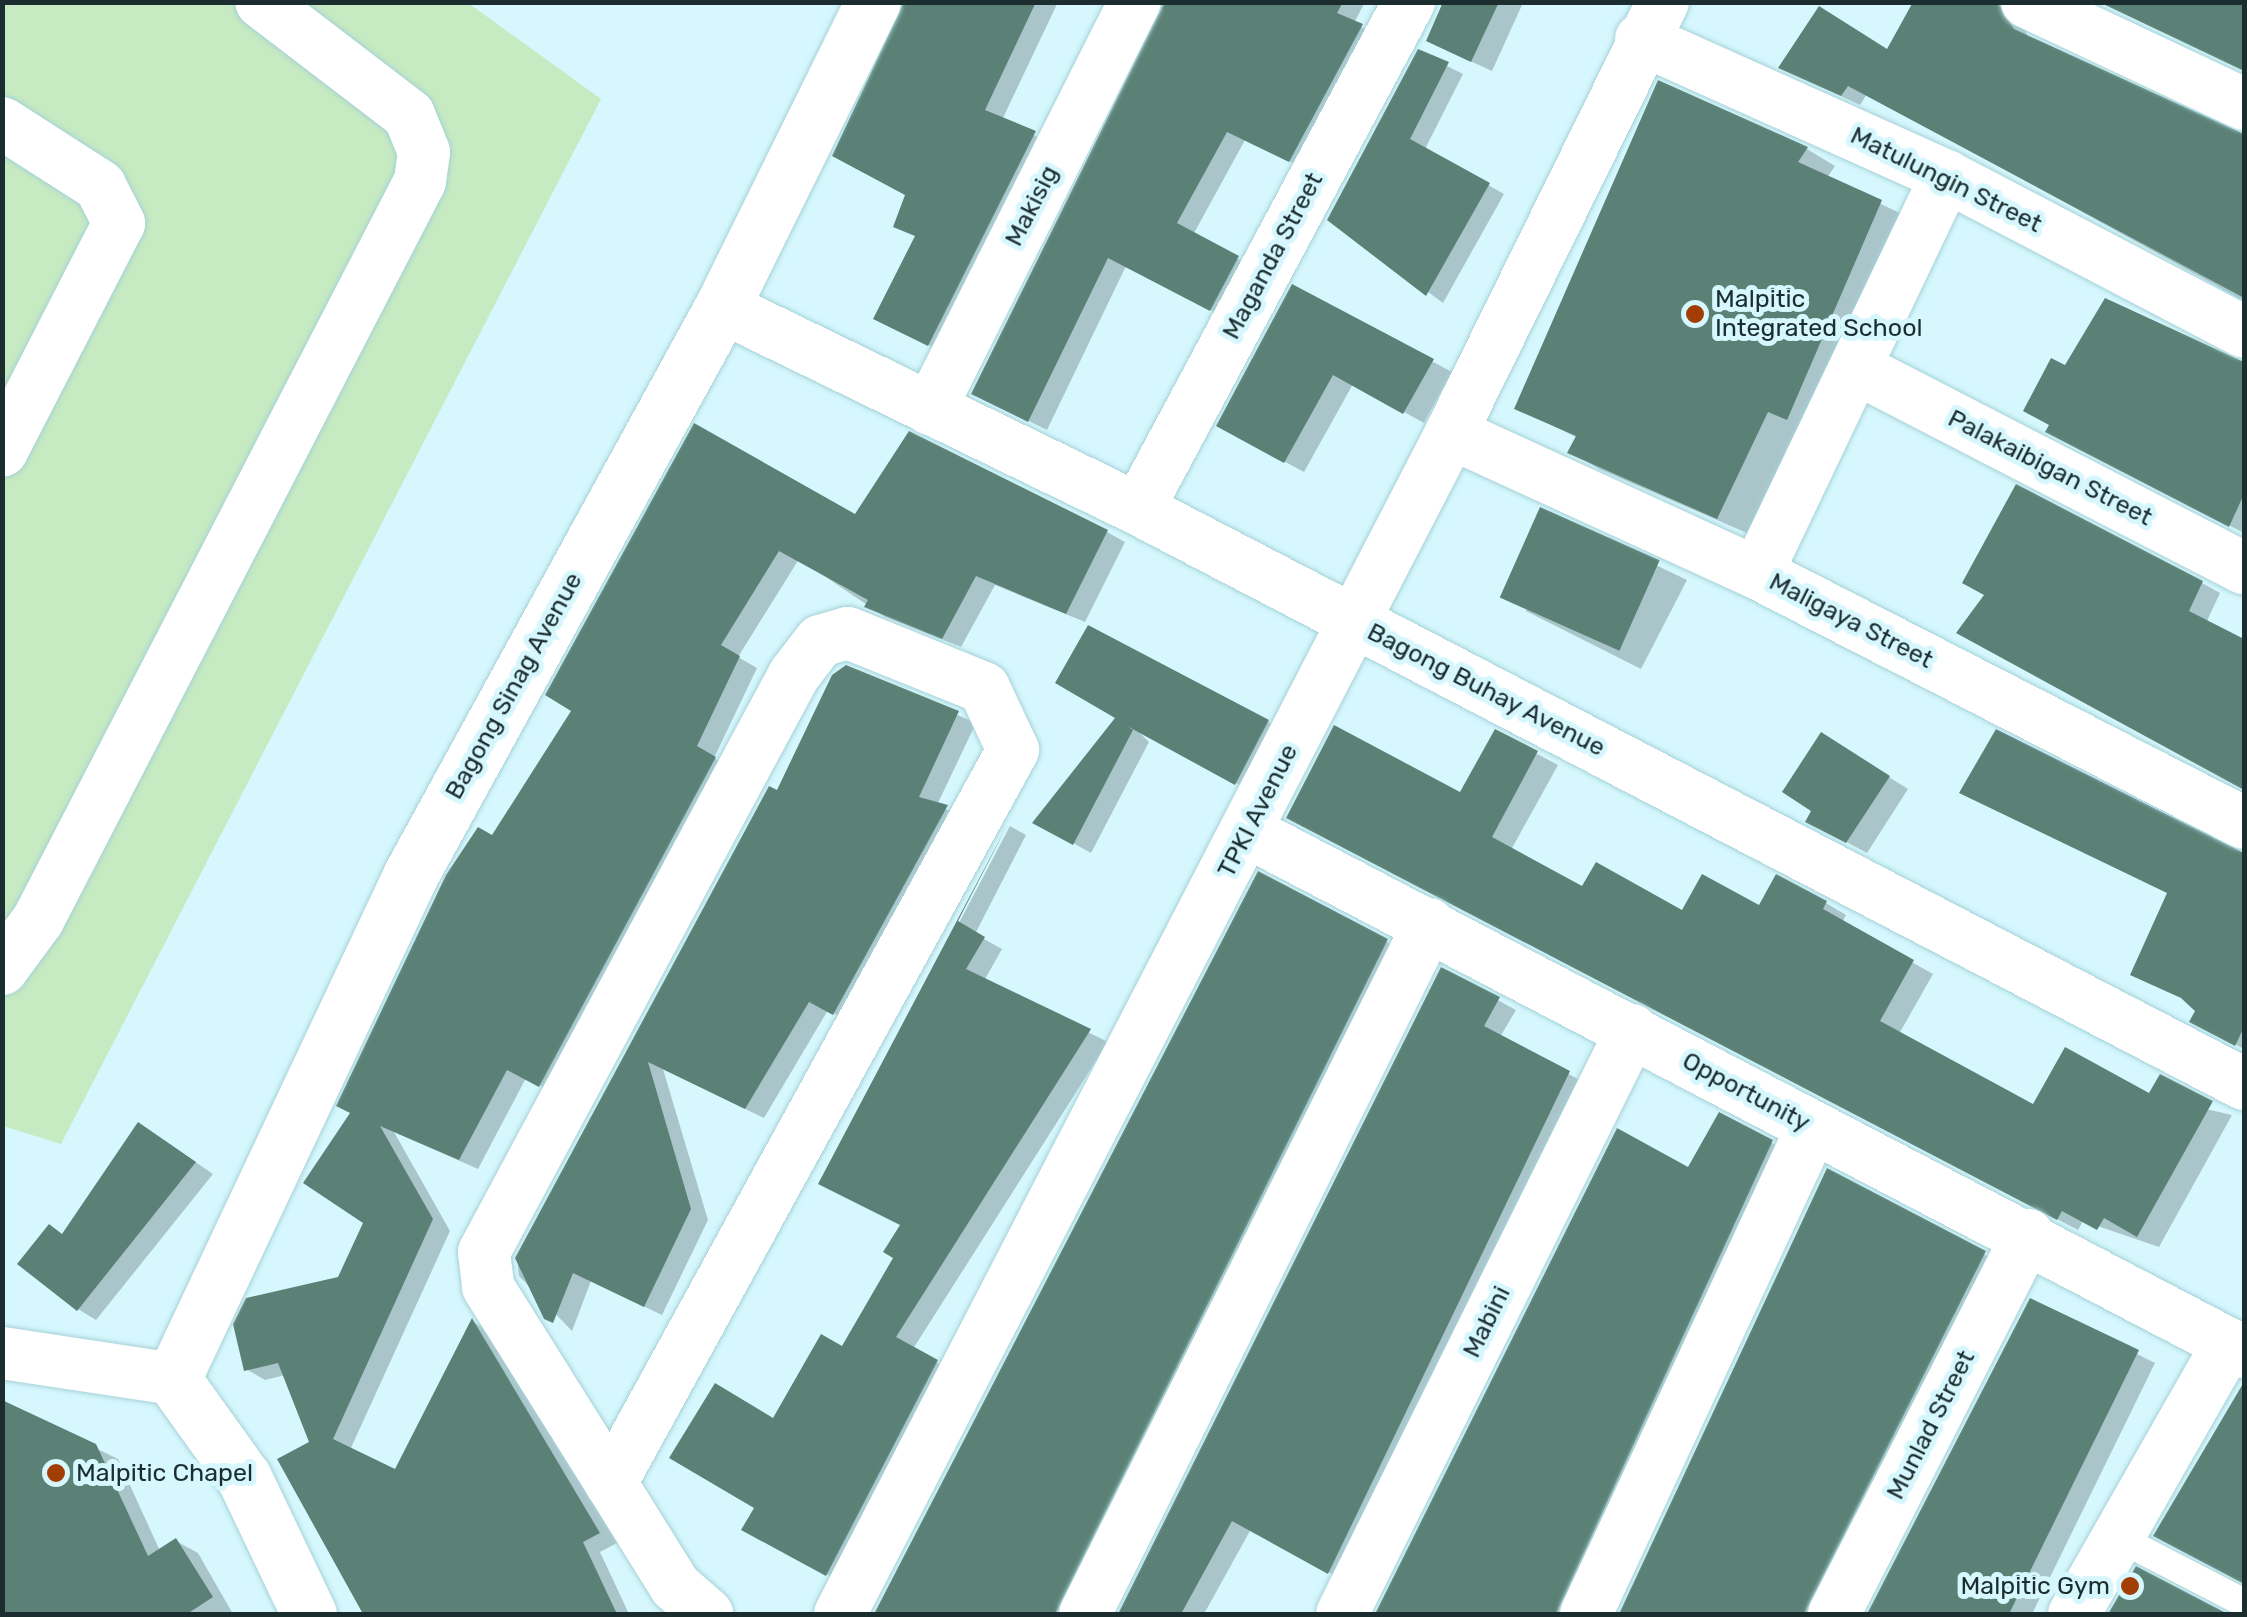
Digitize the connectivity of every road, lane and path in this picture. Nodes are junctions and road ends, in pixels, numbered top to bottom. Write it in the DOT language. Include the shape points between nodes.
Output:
graph roads {
  1 [pos="261,2"];
  2 [pos="873,2"];
  3 [pos="1134,2"];
  4 [pos="1409,2"];
  5 [pos="2027,2"];
  6 [pos="1652,21"];
  7 [pos="2244,104"];
  8 [pos="2,122"];
  9 [pos="1946,176"];
  10 [pos="722,307"];
  11 [pos="2244,332"];
  12 [pos="1856,368"];
  13 [pos="930,409"];
  14 [pos="1451,433"];
  15 [pos="2,451"];
  16 [pos="1138,508"];
  17 [pos="2244,568"];
  18 [pos="1757,573"];
  19 [pos="1354,622"];
  20 [pos="2244,823"];
  21 [pos="1248,832"];
  22 [pos="1429,924"];
  23 [pos="2,968"];
  24 [pos="1632,1030"];
  25 [pos="2244,1084"];
  26 [pos="1812,1128"];
  27 [pos="2028,1235"];
  28 [pos="2236,1348"];
  29 [pos="2,1353"];
  30 [pos="173,1379"];
  31 [pos="610,1484"];
  32 [pos="2115,1536"];
  33 [pos="2244,1603"];
  34 [pos="308,1614"];
  35 [pos="707,1614"];
  36 [pos="840,1614"];
  37 [pos="1085,1614"];
  38 [pos="1342,1614"];
  39 [pos="1586,1614"];
  40 [pos="1834,1614"];
  41 [pos="2074,1614"];
  1 -- 23 [label="street" via="409,115 424,152 420,181 38,920"];
  2 -- 10 [label="street, Bagong Sinag Avenue"];
  3 -- 13 [label="street, Makisig"];
  4 -- 16 [label="street, Maganda Street"];
  5 -- 7 [label="street"];
  6 -- 9 [label="street, Matulungin Street"];
  6 -- 14 [label="street, TPKI Avenue"];
  8 -- 15 [label="street" via="100,186 120,224"];
  9 -- 11 [label="street, Matulungin Street"];
  9 -- 12 [label="street"];
  10 -- 13 [label="street, Bagong Buhay Avenue"];
  10 -- 30 [label="street, Bagong Sinag Avenue" via="411,874"];
  12 -- 17 [label="street, Palakaibigan Street"];
  12 -- 18 [label="street"];
  13 -- 16 [label="street, Bagong Buhay Avenue"];
  14 -- 18 [label="street, Maligaya Street"];
  14 -- 19 [label="street, TPKI Avenue"];
  16 -- 19 [label="street, Bagong Buhay Avenue"];
  18 -- 20 [label="street, Maligaya Street"];
  19 -- 21 [label="street, TPKI Avenue"];
  19 -- 25 [label="street, Bagong Buhay Avenue"];
  21 -- 22 [label="street, Opportunity"];
  21 -- 36 [label="street, TPKI Avenue"];
  22 -- 24 [label="street, Opportunity"];
  22 -- 37 [label="street"];
  24 -- 26 [label="street, Opportunity"];
  24 -- 38 [label="street, Mabini"];
  26 -- 27 [label="street, Opportunity"];
  26 -- 39 [label="street"];
  27 -- 28 [label="street, Opportunity"];
  27 -- 40 [label="street, Munlad Street"];
  28 -- 32 [label="street"];
  29 -- 30 [label="street"];
  30 -- 34 [label="street" via="244,1478"];
  31 -- 31 [label="street" via="488,1288 484,1252 794,675 820,641 848,633 984,688 1014,750"];
  31 -- 35 [label="street" via="675,1586"];
  32 -- 33 [label="lane"];
  32 -- 41 [label="street"];
}
